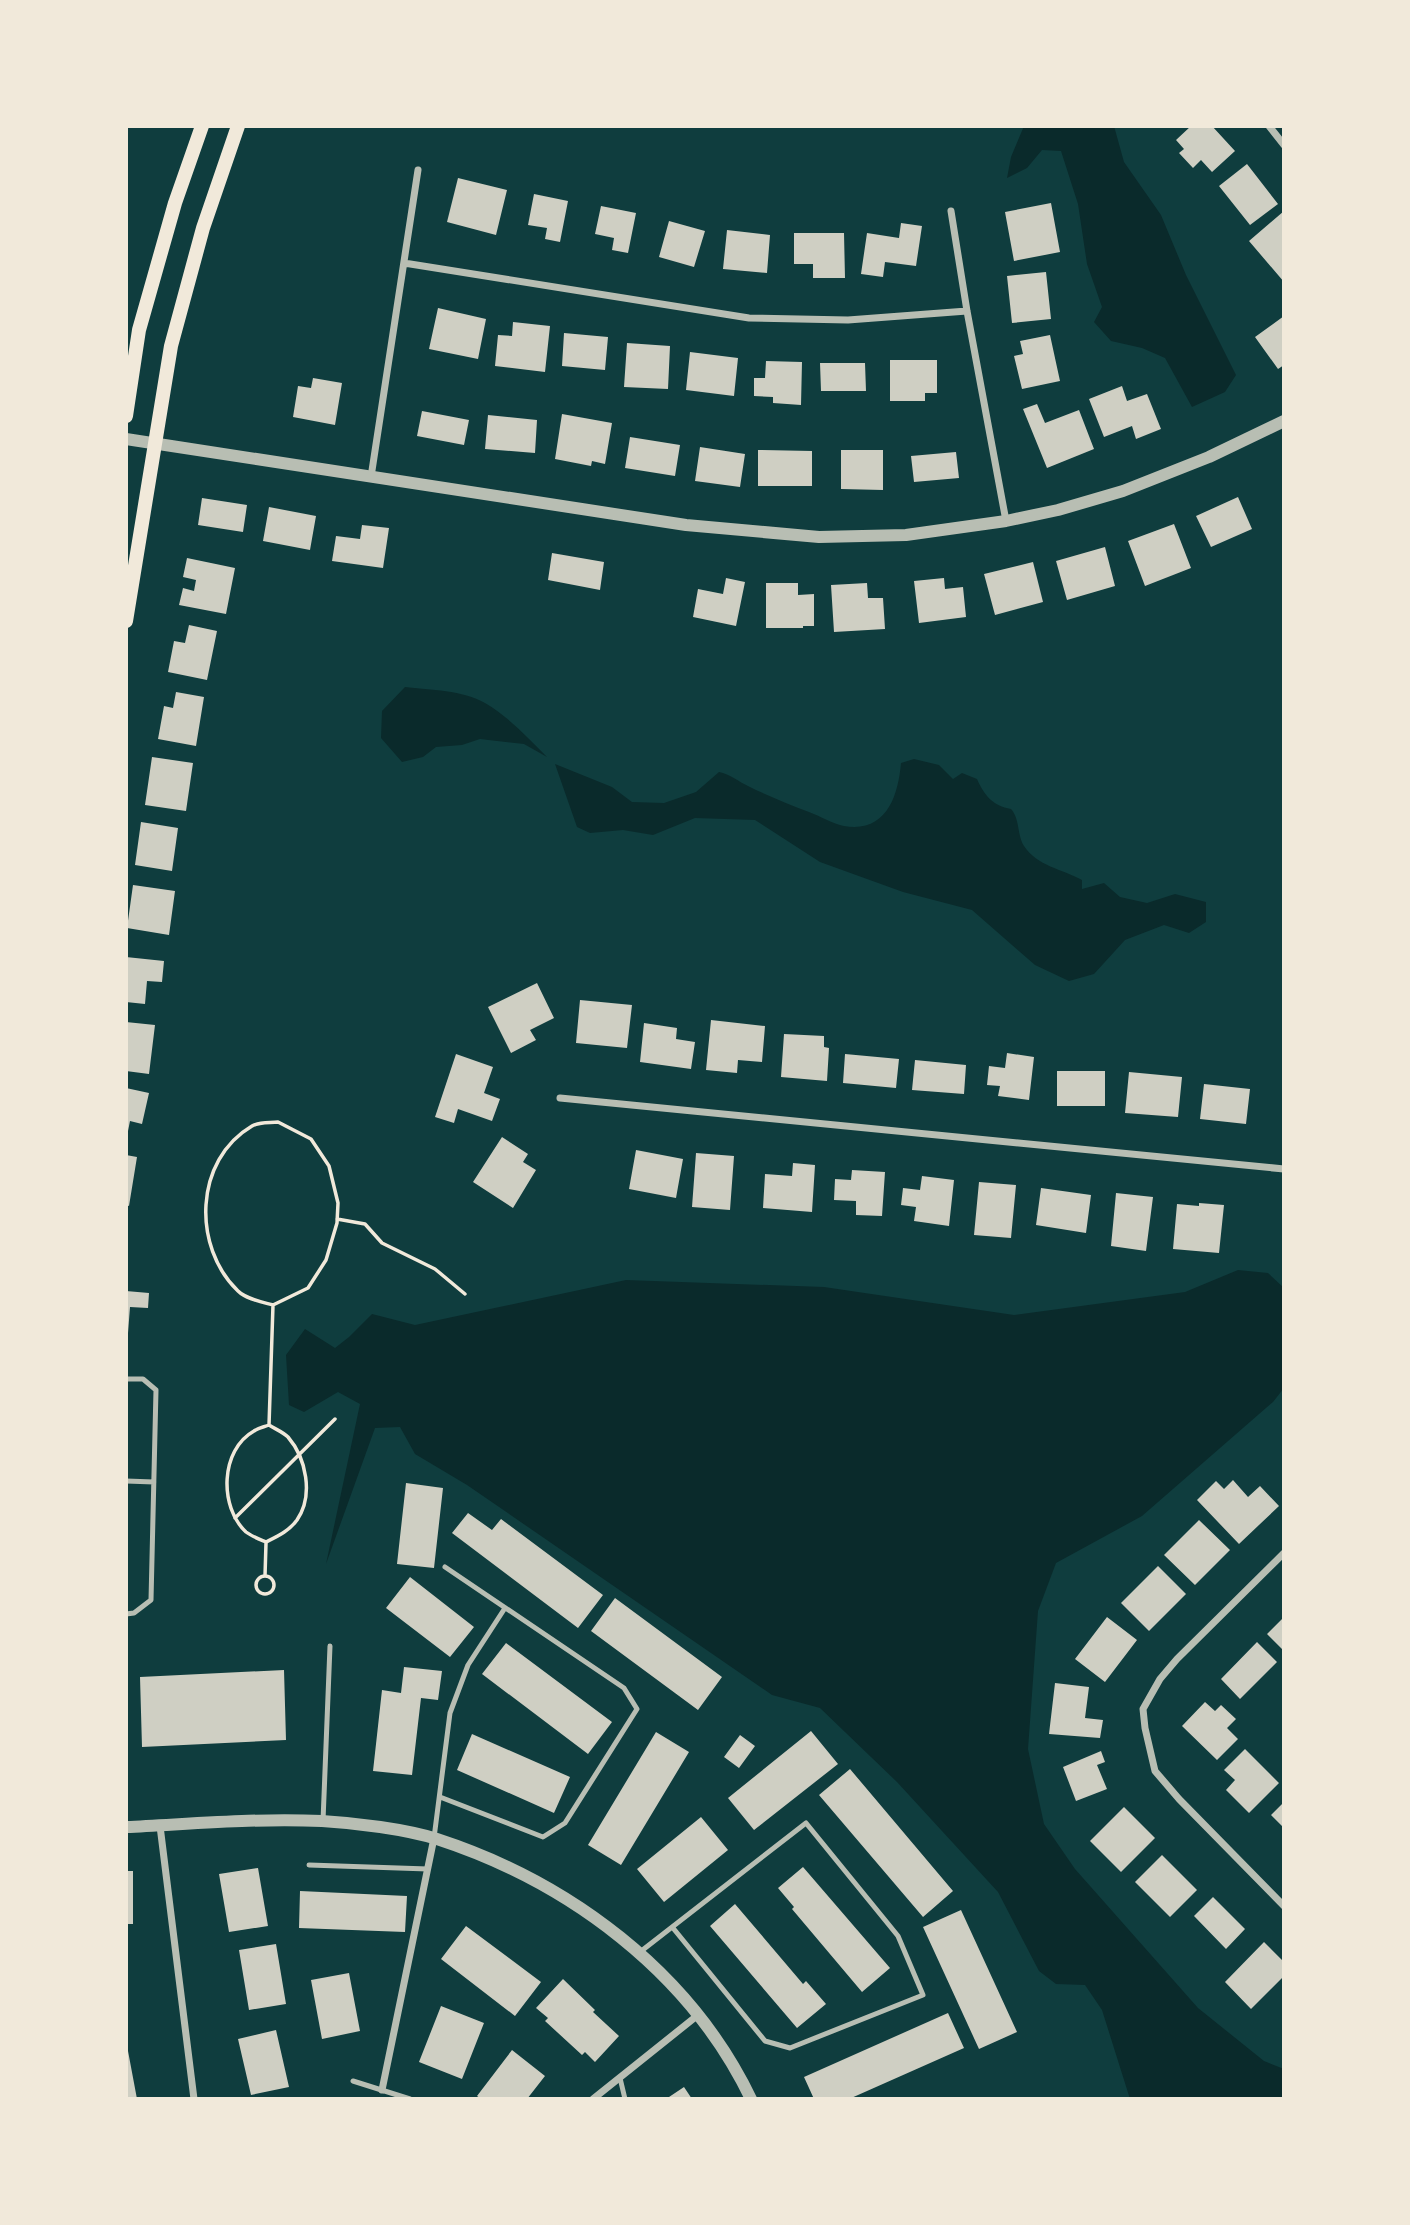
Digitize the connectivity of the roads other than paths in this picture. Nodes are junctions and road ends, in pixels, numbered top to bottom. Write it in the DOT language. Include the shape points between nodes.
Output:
graph roads {
  1 [pos="202,126"];
  2 [pos="238,126"];
  3 [pos="1269,126"];
  4 [pos="1284,145"];
  5 [pos="418,170"];
  6 [pos="951,211"];
  7 [pos="404,263"];
  8 [pos="967,311"];
  9 [pos="126,416"];
  10 [pos="1284,421"];
  11 [pos="126,439"];
  12 [pos="154,443"];
  13 [pos="371,478"];
  14 [pos="1006,521"];
  15 [pos="126,621"];
  16 [pos="560,1098"];
  17 [pos="1284,1169"];
  18 [pos="126,1379"];
  19 [pos="126,1481"];
  20 [pos="154,1482"];
  21 [pos="1284,1553"];
  22 [pos="445,1567"];
  23 [pos="505,1608"];
  24 [pos="126,1614"];
  25 [pos="330,1646"];
  26 [pos="440,1797"];
  27 [pos="323,1821"];
  28 [pos="160,1826"];
  29 [pos="126,1827"];
  30 [pos="434,1838"];
  31 [pos="309,1865"];
  32 [pos="428,1869"];
  33 [pos="1284,1906"];
  34 [pos="673,1928"];
  35 [pos="640,1952"];
  36 [pos="698,2015"];
  37 [pos="620,2078"];
  38 [pos="353,2081"];
  39 [pos="382,2090"];
  40 [pos="194,2099"];
  41 [pos="410,2099"];
  42 [pos="593,2099"];
  43 [pos="625,2099"];
  44 [pos="751,2099"];
  1 -- 9 [label="main road" via="139,330"];
  2 -- 12 [label="main road" via="203,228 171,346"];
  3 -- 4 [label="street"];
  5 -- 7 [label="street"];
  6 -- 8 [label="street"];
  7 -- 8 [label="street" via="749,318 848,320"];
  7 -- 13 [label="street"];
  8 -- 14 [label="street"];
  10 -- 14 [label="street" via="1123,491"];
  11 -- 12 [label="street"];
  12 -- 13 [label="street"];
  12 -- 15 [label="main road"];
  13 -- 14 [label="street" via="686,525 819,537 906,535"];
  16 -- 17 [label="street"];
  18 -- 20 [label="lane" via="144,1379 156,1390"];
  19 -- 20 [label="lane"];
  20 -- 24 [label="lane" via="150,1600"];
  21 -- 33 [label="street" via="1177,1658 1143,1709 1155,1771"];
  22 -- 23 [label="lane"];
  23 -- 26 [label="lane" via="468,1665 450,1713"];
  23 -- 26 [label="lane" via="624,1688 637,1709 565,1823 543,1837"];
  25 -- 27 [label="lane"];
  26 -- 30 [label="lane"];
  27 -- 28 [label="street"];
  27 -- 30 [label="street"];
  28 -- 29 [label="street"];
  28 -- 40 [label="street"];
  30 -- 32 [label="street"];
  30 -- 35 [label="street" via="496,1861 547,1887"];
  31 -- 32 [label="lane"];
  32 -- 39 [label="street"];
  34 -- 34 [label="lane" via="806,1823 898,1936 923,1995 790,2048 765,2041"];
  34 -- 35 [label="lane"];
  35 -- 36 [label="street"];
  36 -- 37 [label="street"];
  36 -- 44 [label="street"];
  37 -- 42 [label="street"];
  37 -- 43 [label="lane"];
  38 -- 39 [label="lane"];
  39 -- 41 [label="lane"];
}
